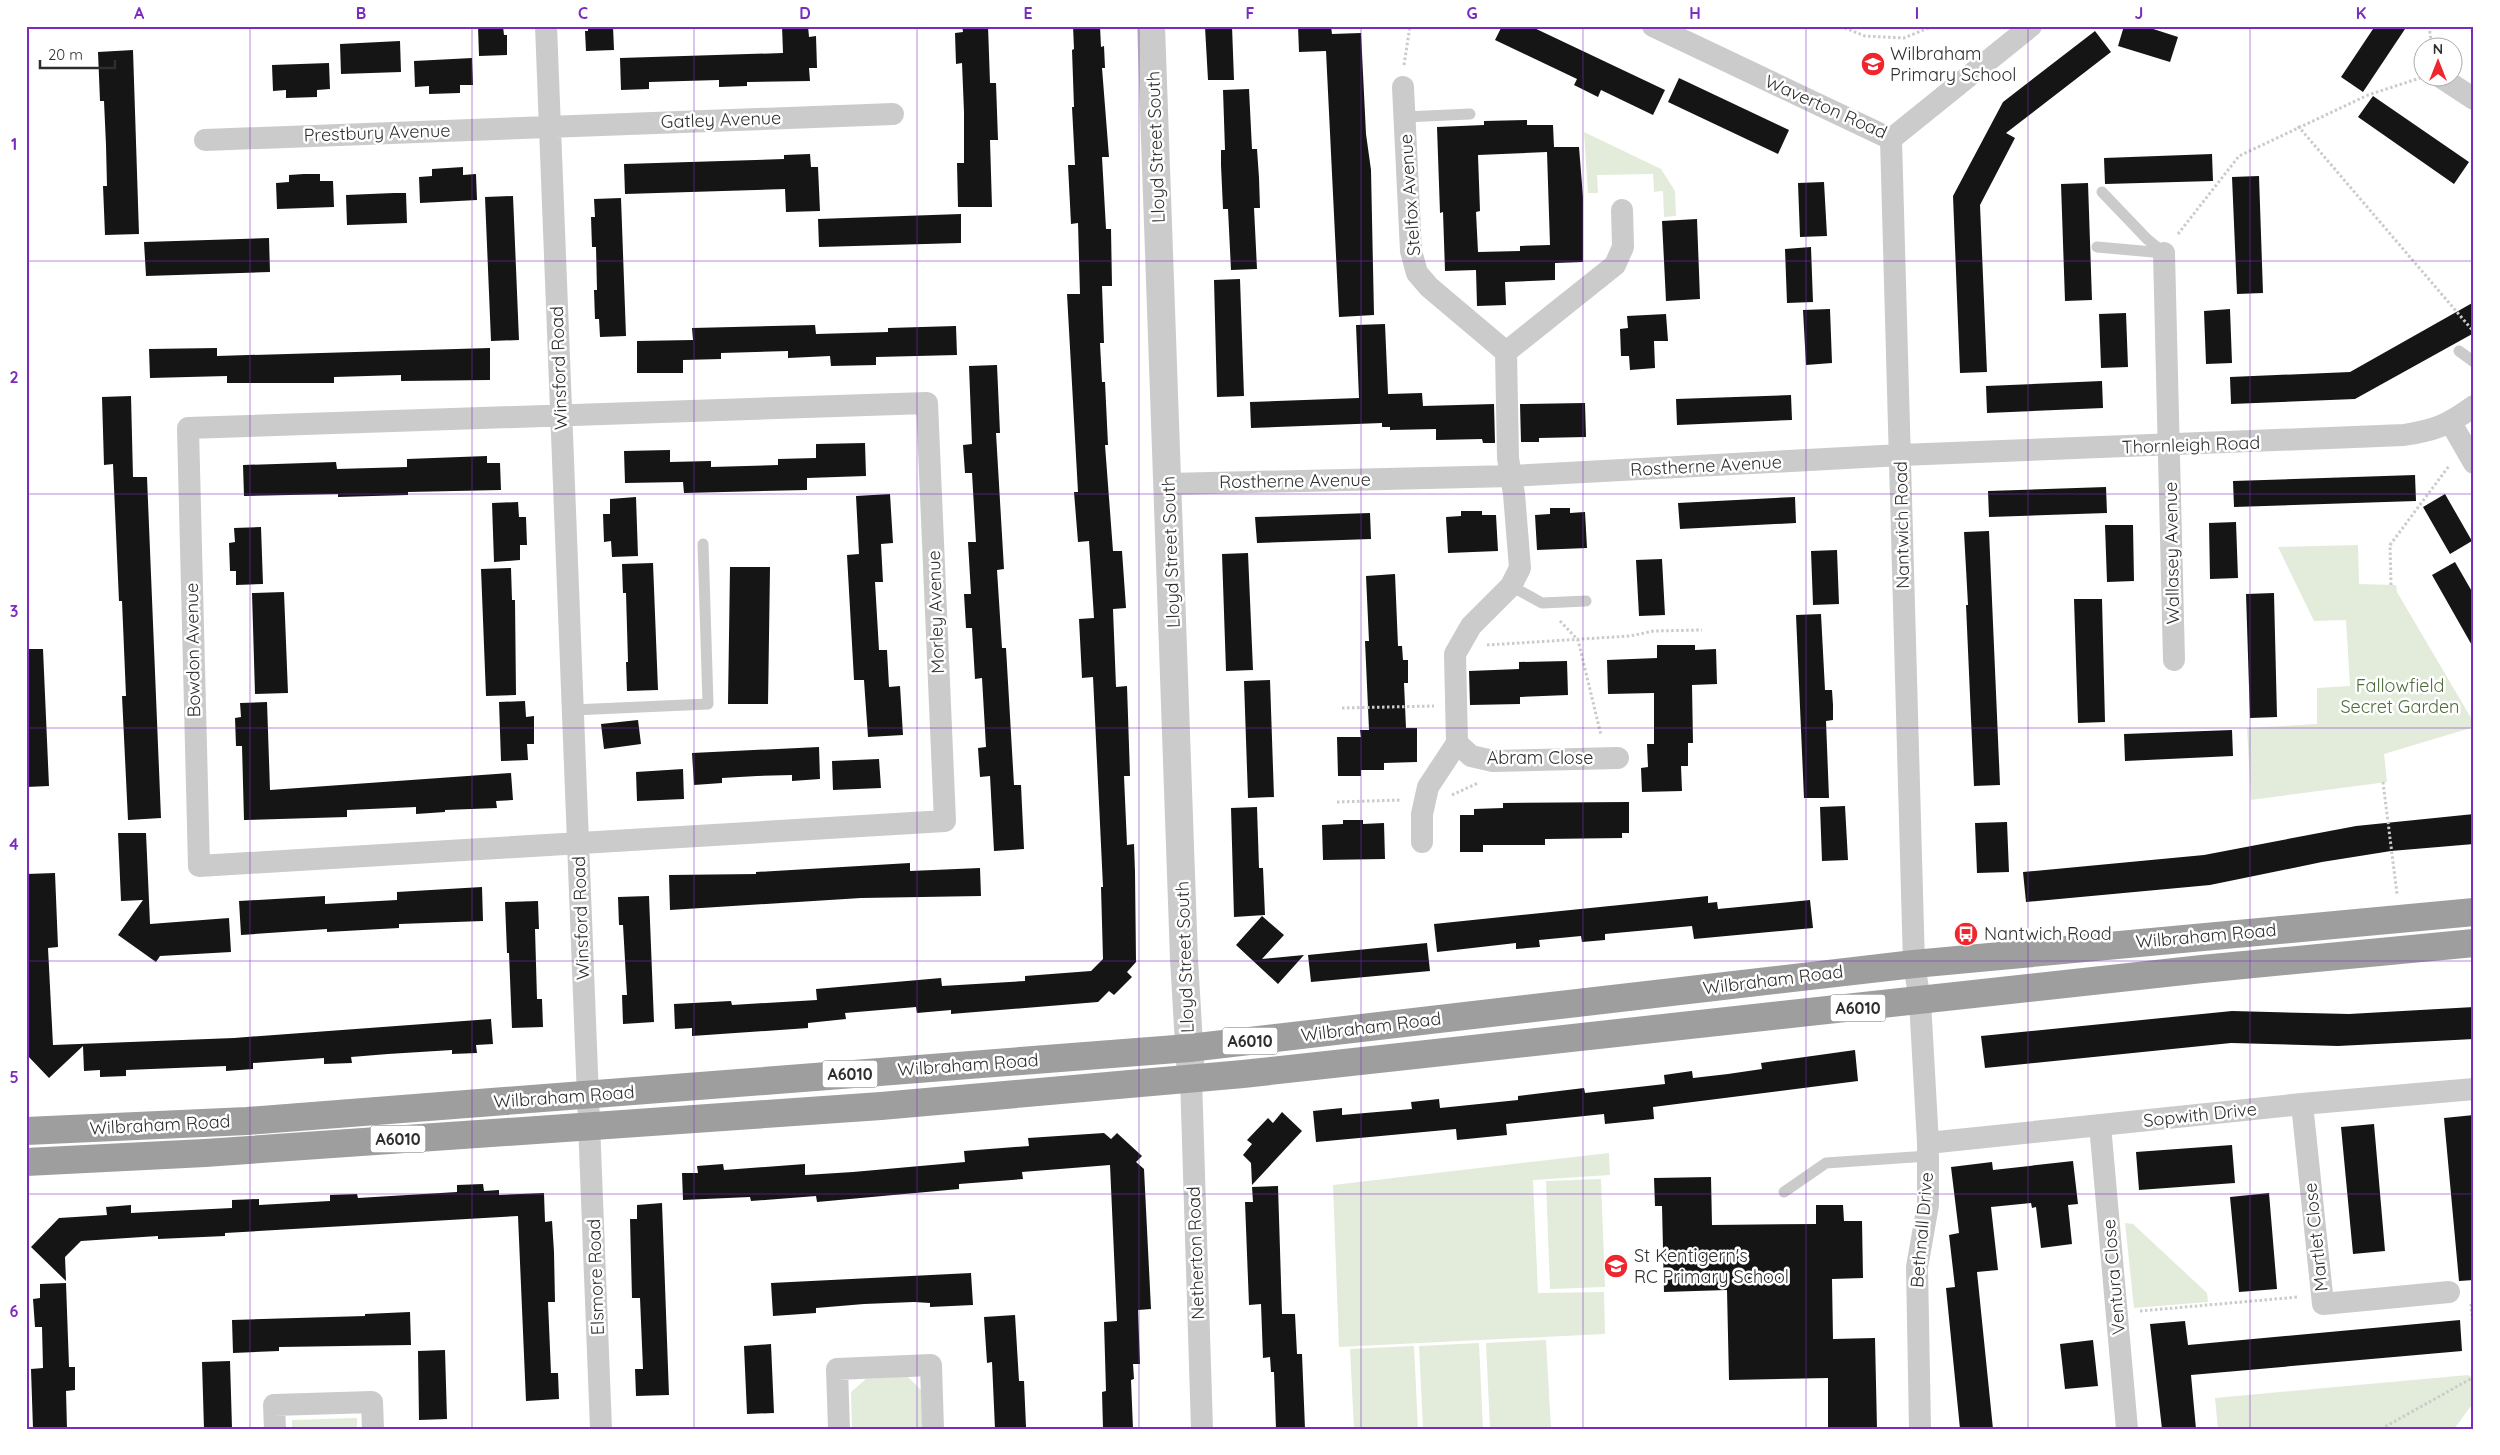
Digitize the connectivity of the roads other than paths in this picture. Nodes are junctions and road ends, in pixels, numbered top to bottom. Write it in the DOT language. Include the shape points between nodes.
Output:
graph roads {
  1 [pos="546,26"];
  2 [pos="1151,26"];
  3 [pos="1653,26"];
  4 [pos="2032,26"];
  5 [pos="1404,87"];
  6 [pos="2457,88"];
  7 [pos="2474,99"];
  8 [pos="893,114"];
  9 [pos="1470,114"];
  10 [pos="1405,117"];
  11 [pos="550,127"];
  12 [pos="1891,139"];
  13 [pos="205,140"];
  14 [pos="2102,192"];
  15 [pos="1622,210"];
  16 [pos="2097,247"];
  17 [pos="2164,253"];
  18 [pos="2459,351"];
  19 [pos="1506,352"];
  20 [pos="2474,362"];
  21 [pos="2474,406"];
  22 [pos="561,416"];
  23 [pos="2451,423"];
  24 [pos="2169,446"];
  25 [pos="2469,454"];
  26 [pos="1901,456"];
  27 [pos="1510,476"];
  28 [pos="1169,484"];
  29 [pos="703,544"];
  30 [pos="1511,586"];
  31 [pos="1586,601"];
  32 [pos="2174,660"];
  33 [pos="573,710"];
  34 [pos="1457,743"];
  35 [pos="1612,758"];
  36 [pos="1422,842"];
  37 [pos="578,843"];
  38 [pos="2470,913"];
  39 [pos="2472,943"];
  40 [pos="1914,964"];
  41 [pos="1920,1001"];
  42 [pos="1189,1048"];
  43 [pos="1190,1078"];
  44 [pos="2474,1090"];
  45 [pos="588,1096"];
  46 [pos="2302,1104"];
  47 [pos="2100,1125"];
  48 [pos="590,1126"];
  49 [pos="26,1132"];
  50 [pos="1928,1150"];
  51 [pos="26,1162"];
  52 [pos="1784,1192"];
  53 [pos="2449,1292"];
  54 [pos="275,1429"];
  55 [pos="373,1429"];
  56 [pos="602,1429"];
  57 [pos="839,1429"];
  58 [pos="933,1429"];
  59 [pos="1202,1429"];
  60 [pos="1920,1429"];
  61 [pos="2127,1429"];
  1 -- 11 [label="street, Winsford Road"];
  2 -- 28 [label="street, Lloyd Street South"];
  3 -- 12 [label="street, Waverton Road"];
  4 -- 12 [label="street, Waverton Road"];
  5 -- 10 [label="street, Stelfox Avenue"];
  6 -- 7 [label="street"];
  8 -- 11 [label="street, Gatley Avenue"];
  9 -- 10 [label="lane"];
  10 -- 19 [label="street, Stelfox Avenue" via="1411,251 1417,273 1429,287"];
  11 -- 13 [label="street, Prestbury Avenue"];
  11 -- 22 [label="street, Winsford Road"];
  12 -- 26 [label="street, Nantwich Road"];
  14 -- 17 [label="lane"];
  15 -- 19 [label="street" via="1623,247 1615,265"];
  16 -- 17 [label="lane"];
  17 -- 24 [label="street, Wallasey Avenue"];
  18 -- 20 [label="lane"];
  19 -- 27 [label="street"];
  21 -- 23 [label="street, Thornleigh Road"];
  22 -- 33 [label="street, Winsford Road"];
  22 -- 37 [label="street, Morley Avenue" via="927,403 944,811 944,821"];
  22 -- 37 [label="street, Bowdon Avenue" via="188,428 198,866"];
  23 -- 24 [label="street, Thornleigh Road" via="2404,435"];
  23 -- 25 [label="street"];
  24 -- 26 [label="street, Thornleigh Road"];
  24 -- 32 [label="street, Wallasey Avenue"];
  26 -- 27 [label="street, Rostherne Avenue"];
  26 -- 40 [label="street, Nantwich Road"];
  27 -- 28 [label="street, Rostherne Avenue"];
  27 -- 30 [label="street" via="1520,568"];
  28 -- 42 [label="street, Lloyd Street South"];
  29 -- 33 [label="lane" via="708,704"];
  30 -- 31 [label="lane" via="1542,603"];
  30 -- 34 [label="street" via="1471,626 1455,654"];
  33 -- 37 [label="street, Winsford Road"];
  34 -- 35 [label="street, Abram Close" via="1471,756 1493,761"];
  34 -- 36 [label="street" via="1428,787 1422,814"];
  37 -- 45 [label="street, Winsford Road"];
  38 -- 39 [label="highway"];
  38 -- 40 [label="highway, Wilbraham Road / A6010"];
  39 -- 41 [label="highway, Wilbraham Road / A6010"];
  40 -- 41 [label="street, Nantwich Road"];
  40 -- 42 [label="highway, Wilbraham Road / A6010"];
  41 -- 43 [label="highway, Wilbraham Road / A6010"];
  41 -- 50 [label="street, Bethnall Drive"];
  42 -- 43 [label="street, Lloyd Street South"];
  42 -- 45 [label="highway, Wilbraham Road / A6010"];
  43 -- 48 [label="highway, Wilbraham Road / A6010" via="881,1106"];
  43 -- 59 [label="street, Netherton Road"];
  44 -- 46 [label="street, Sopwith Drive"];
  45 -- 48 [label="street, Winsford Road"];
  45 -- 49 [label="highway, Wilbraham Road / A6010" via="248,1121"];
  46 -- 47 [label="street, Sopwith Drive"];
  46 -- 53 [label="street, Martlet Close" via="2323,1304"];
  47 -- 50 [label="street, Sopwith Drive"];
  47 -- 61 [label="street, Ventura Close"];
  48 -- 51 [label="highway, Wilbraham Road / A6010"];
  48 -- 56 [label="street, Elsmore Road"];
  50 -- 52 [label="lane" via="1826,1163"];
  50 -- 60 [label="street, Bethnall Drive" via="1928,1205 1917,1268"];
  54 -- 55 [label="street" via="274,1405 372,1402"];
  57 -- 58 [label="street" via="837,1369 931,1365"];
}
